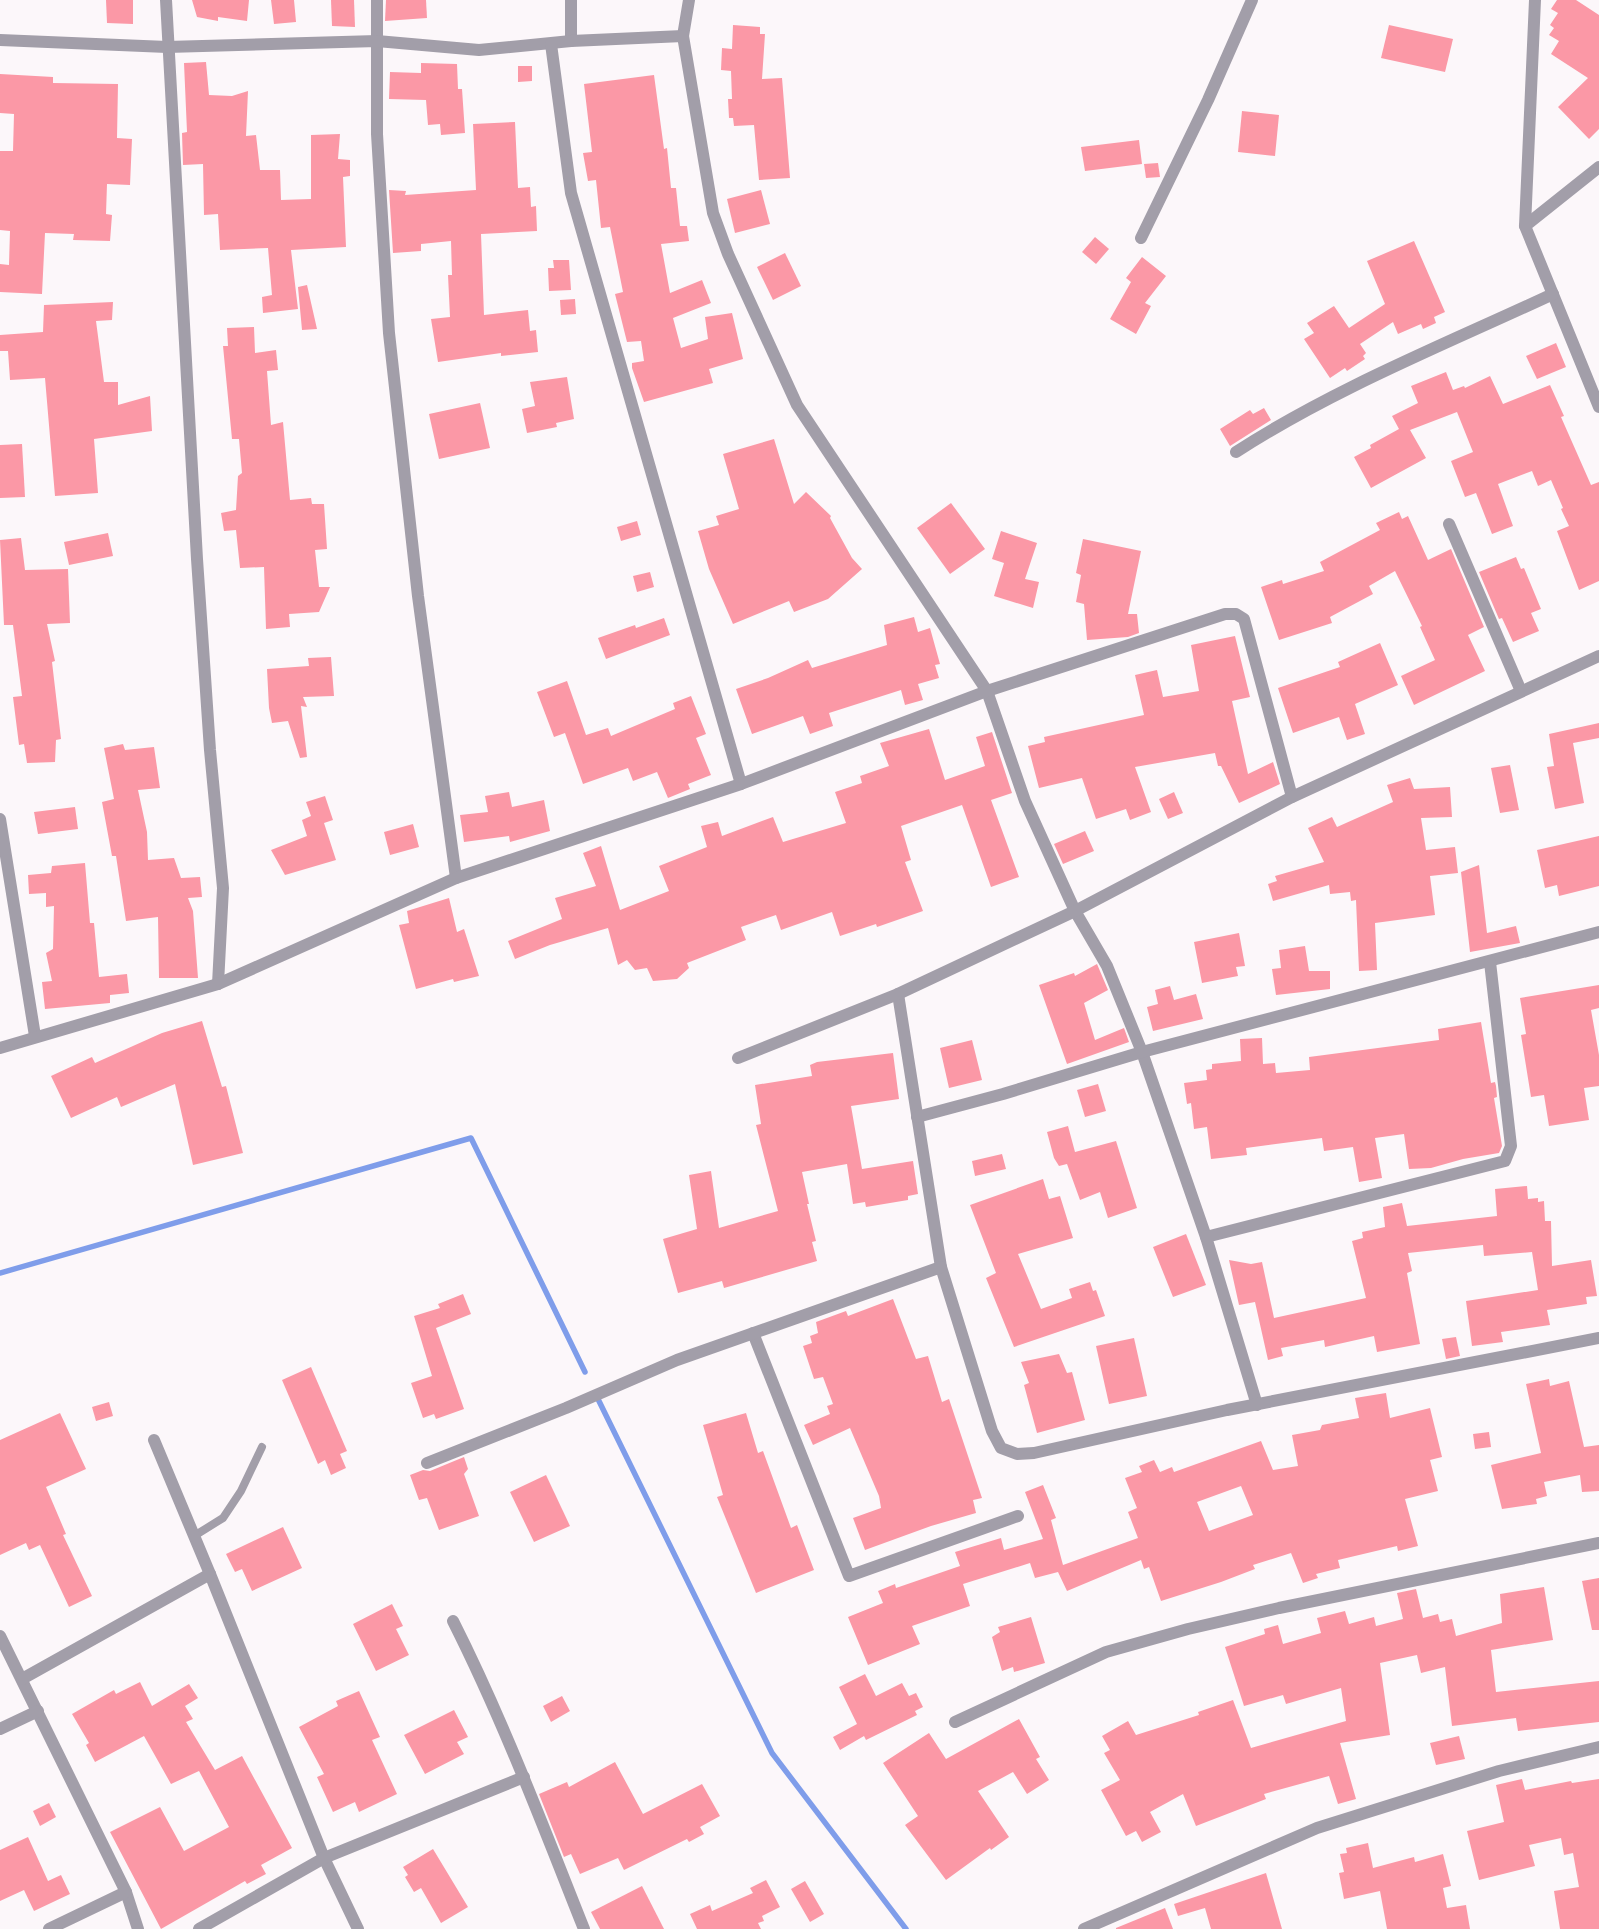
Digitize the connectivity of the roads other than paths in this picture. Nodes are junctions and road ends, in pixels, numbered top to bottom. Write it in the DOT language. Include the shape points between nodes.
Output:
graph roads {
  1 [pos="166,0"];
  2 [pos="377,0"];
  3 [pos="571,0"];
  4 [pos="688,0"];
  5 [pos="1252,0"];
  6 [pos="1535,0"];
  7 [pos="683,36"];
  8 [pos="0,40"];
  9 [pos="377,41"];
  10 [pos="571,41"];
  11 [pos="551,44"];
  12 [pos="166,47"];
  13 [pos="1599,168"];
  14 [pos="1525,226"];
  15 [pos="1141,238"];
  16 [pos="1552,294"];
  17 [pos="1598,402"];
  18 [pos="1236,452"];
  19 [pos="1449,524"];
  20 [pos="1599,656"];
  21 [pos="987,690"];
  22 [pos="1521,692"];
  23 [pos="741,784"];
  24 [pos="1292,797"];
  25 [pos="0,819"];
  26 [pos="456,878"];
  27 [pos="1075,911"];
  28 [pos="1599,932"];
  29 [pos="1490,962"];
  30 [pos="218,984"];
  31 [pos="898,994"];
  32 [pos="35,1036"];
  33 [pos="0,1048"];
  34 [pos="1142,1052"];
  35 [pos="738,1058"];
  36 [pos="916,1117"];
  37 [pos="1206,1237"];
  38 [pos="941,1267"];
  39 [pos="753,1333"];
  40 [pos="1599,1338"];
  41 [pos="1257,1404"];
  42 [pos="154,1440"];
  43 [pos="262,1447"];
  44 [pos="427,1463"];
  45 [pos="1018,1516"];
  46 [pos="194,1536"];
  47 [pos="1599,1543"];
  48 [pos="210,1574"];
  49 [pos="453,1621"];
  50 [pos="0,1636"];
  51 [pos="22,1679"];
  52 [pos="38,1711"];
  53 [pos="955,1722"];
  54 [pos="0,1729"];
  55 [pos="1599,1747"];
  56 [pos="524,1777"];
  57 [pos="324,1858"];
  58 [pos="126,1892"];
  59 [pos="49,1929"];
  60 [pos="138,1929"];
  61 [pos="199,1929"];
  62 [pos="358,1929"];
  63 [pos="584,1929"];
  64 [pos="1084,1929"];
  1 -- 12 [label="street"];
  2 -- 9 [label="street"];
  3 -- 10 [label="street"];
  4 -- 7 [label="street"];
  5 -- 15 [label="street"];
  6 -- 14 [label="street"];
  7 -- 10 [label="street"];
  7 -- 21 [label="street" via="713,213 728,254 793,396"];
  8 -- 12 [label="street"];
  9 -- 11 [label="street" via="479,50"];
  9 -- 12 [label="street"];
  9 -- 26 [label="street" via="377,134 389,333 418,596"];
  10 -- 11 [label="street"];
  11 -- 23 [label="street" via="571,193"];
  12 -- 30 [label="street" via="198,578 223,888"];
  13 -- 14 [label="street"];
  14 -- 16 [label="street"];
  16 -- 17 [label="street"];
  16 -- 18 [label="street" via="1316,405"];
  19 -- 22 [label="street"];
  20 -- 22 [label="street"];
  21 -- 23 [label="street"];
  21 -- 24 [label="street" via="1225,614 1236,614 1244,619"];
  21 -- 27 [label="street" via="1025,801"];
  22 -- 24 [label="street"];
  23 -- 26 [label="street"];
  24 -- 27 [label="street"];
  25 -- 32 [label="street"];
  26 -- 30 [label="street"];
  27 -- 31 [label="street"];
  27 -- 34 [label="street" via="1107,966"];
  28 -- 29 [label="street"];
  29 -- 34 [label="street"];
  29 -- 37 [label="street" via="1510,1146 1505,1161"];
  30 -- 32 [label="street"];
  31 -- 35 [label="street"];
  31 -- 36 [label="street"];
  32 -- 33 [label="street"];
  34 -- 36 [label="street"];
  34 -- 37 [label="street"];
  36 -- 38 [label="street"];
  37 -- 41 [label="street"];
  38 -- 39 [label="street"];
  38 -- 41 [label="street" via="992,1431 1001,1448 1017,1454 1034,1454"];
  39 -- 44 [label="street" via="677,1360"];
  39 -- 45 [label="street" via="849,1576"];
  40 -- 41 [label="street"];
  42 -- 46 [label="street"];
  43 -- 46 [label="lane" via="241,1491 223,1518"];
  46 -- 48 [label="street"];
  47 -- 53 [label="street" via="1179,1631 1106,1652"];
  48 -- 51 [label="street"];
  48 -- 57 [label="street"];
  49 -- 56 [label="street"];
  50 -- 51 [label="street"];
  51 -- 52 [label="street"];
  52 -- 54 [label="street"];
  52 -- 58 [label="street"];
  55 -- 64 [label="street" via="1499,1771 1316,1828"];
  56 -- 57 [label="street"];
  56 -- 63 [label="street"];
  57 -- 61 [label="street"];
  57 -- 62 [label="street"];
  58 -- 59 [label="street"];
  58 -- 60 [label="street"];
}
